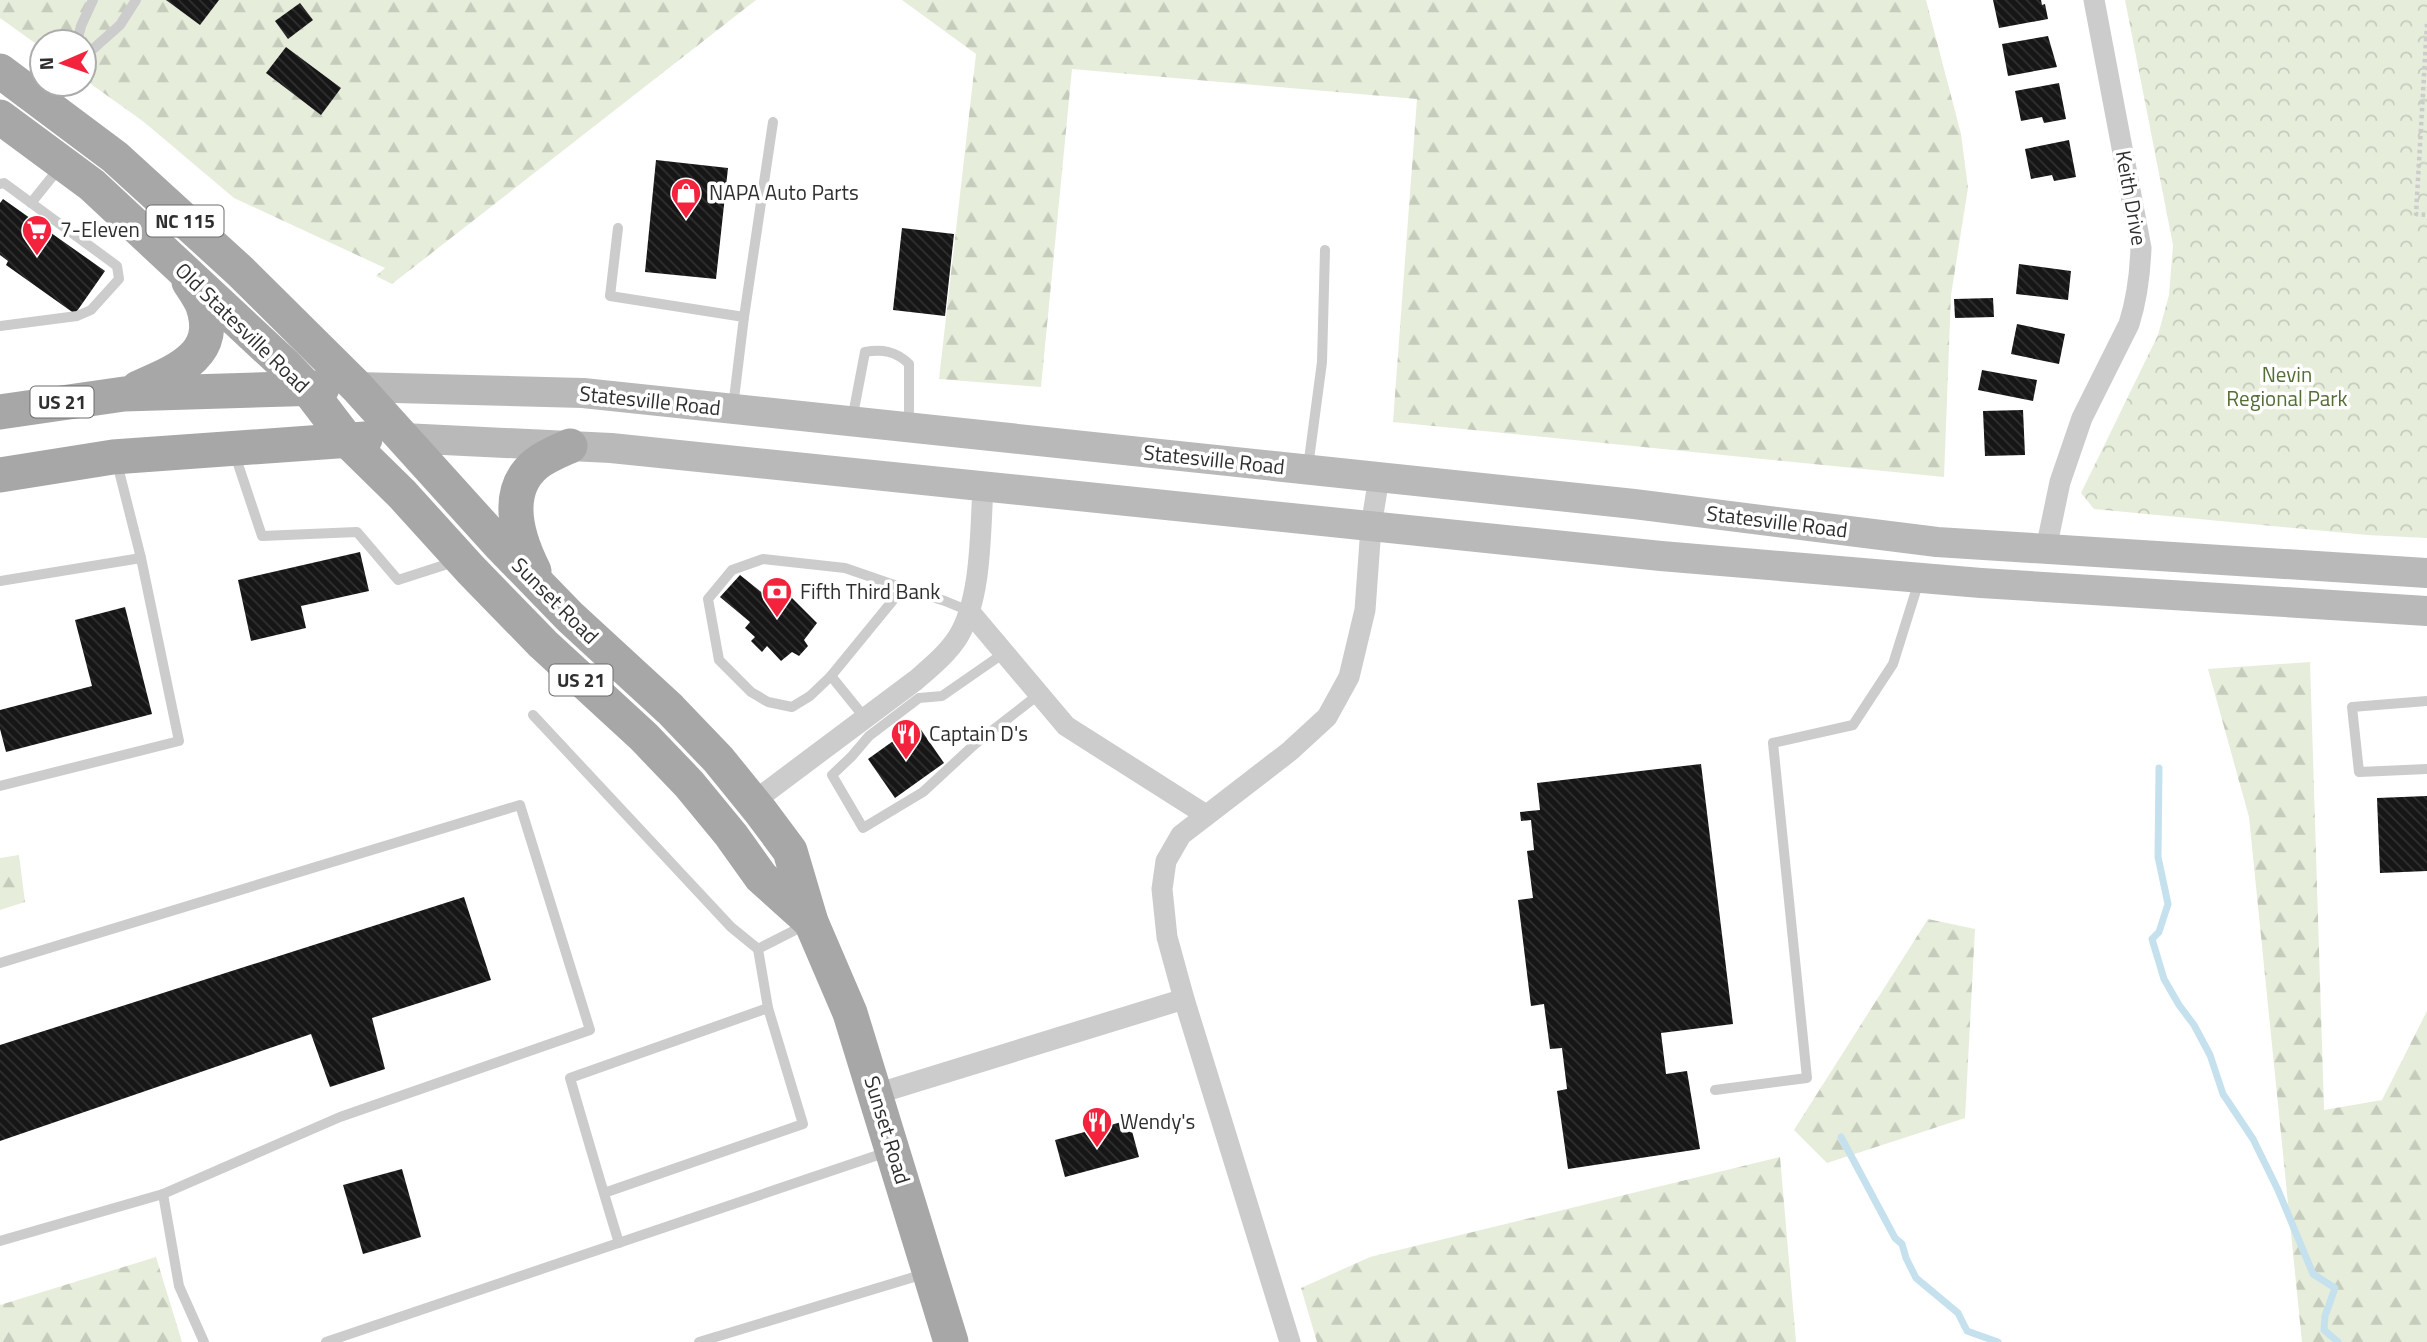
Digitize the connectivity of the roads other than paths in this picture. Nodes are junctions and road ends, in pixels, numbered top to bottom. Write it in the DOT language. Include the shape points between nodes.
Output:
graph roads {
  1 [pos="93,0"];
  2 [pos="136,0"];
  3 [pos="2094,0"];
  4 [pos="80,28"];
  5 [pos="98,45"];
  6 [pos="0,71"];
  7 [pos="28,84"];
  8 [pos="55,98"];
  9 [pos="0,117"];
  10 [pos="773,122"];
  11 [pos="63,163"];
  12 [pos="0,184"];
  13 [pos="31,203"];
  14 [pos="618,228"];
  15 [pos="1325,250"];
  16 [pos="180,268"];
  17 [pos="744,317"];
  18 [pos="0,326"];
  19 [pos="357,387"];
  20 [pos="307,389"];
  21 [pos="124,394"];
  22 [pos="733,410"];
  23 [pos="0,412"];
  24 [pos="852,422"];
  25 [pos="909,429"];
  26 [pos="404,438"];
  27 [pos="347,440"];
  28 [pos="570,446"];
  29 [pos="233,449"];
  30 [pos="116,457"];
  31 [pos="1308,470"];
  32 [pos="0,475"];
  33 [pos="1379,477"];
  34 [pos="983,488"];
  35 [pos="1371,527"];
  36 [pos="2046,549"];
  37 [pos="141,558"];
  38 [pos="462,559"];
  39 [pos="2427,573"];
  40 [pos="1920,578"];
  41 [pos="0,581"];
  42 [pos="903,588"];
  43 [pos="544,590"];
  44 [pos="969,611"];
  45 [pos="2427,611"];
  46 [pos="1004,653"];
  47 [pos="831,676"];
  48 [pos="1038,695"];
  49 [pos="2427,701"];
  50 [pos="533,715"];
  51 [pos="865,718"];
  52 [pos="2427,769"];
  53 [pos="0,786"];
  54 [pos="752,802"];
  55 [pos="1206,815"];
  56 [pos="811,922"];
  57 [pos="758,949"];
  58 [pos="0,962"];
  59 [pos="1184,999"];
  60 [pos="768,1008"];
  61 [pos="1715,1090"];
  62 [pos="876,1094"];
  63 [pos="893,1150"];
  64 [pos="604,1193"];
  65 [pos="163,1194"];
  66 [pos="0,1241"];
  67 [pos="619,1243"];
  68 [pos="930,1272"];
  69 [pos="204,1342"];
  70 [pos="326,1342"];
  71 [pos="699,1342"];
  72 [pos="951,1342"];
  73 [pos="1290,1342"];
  1 -- 4 [label="lane"];
  2 -- 5 [label="lane" via="120,25"];
  3 -- 36 [label="street, Keith Drive" via="2141,248 2140,274 2129,324 2082,418 2064,469"];
  6 -- 7 [label="main road, Old Statesville Road / NC 115"];
  8 -- 19 [label="main road, Old Statesville Road / NC 115"];
  9 -- 11 [label="main road, Old Statesville Road / NC 115"];
  10 -- 17 [label="lane"];
  11 -- 13 [label="lane"];
  11 -- 16 [label="main road, Old Statesville Road / NC 115"];
  12 -- 13 [label="lane"];
  13 -- 18 [label="lane" via="117,266 118,279 91,310 77,316"];
  14 -- 17 [label="lane" via="610,296"];
  15 -- 31 [label="lane" via="1322,362"];
  16 -- 20 [label="main road, Old Statesville Road / NC 115"];
  16 -- 21 [label="main road" via="203,306 203,345 194,359 172,373"];
  17 -- 22 [label="lane"];
  19 -- 20 [label="main road, Statesville Road / US 21"];
  19 -- 22 [label="main road, Statesville Road" via="583,393"];
  19 -- 26 [label="main road, Sunset Road / US 21"];
  20 -- 21 [label="main road, Statesville Road / US 21"];
  20 -- 27 [label="main road, Old Statesville Road / NC 115"];
  21 -- 23 [label="main road, Statesville Road / US 21"];
  22 -- 24 [label="main road, Statesville Road"];
  24 -- 25 [label="main road, Statesville Road"];
  24 -- 25 [label="lane" via="865,352 892,352 909,364"];
  25 -- 31 [label="main road, Statesville Road"];
  26 -- 27 [label="main road, Statesville Road"];
  26 -- 28 [label="main road, Statesville Road"];
  26 -- 43 [label="main road, Sunset Road / US 21"];
  27 -- 29 [label="main road, Statesville Road"];
  27 -- 38 [label="main road, Sunset Road / US 21"];
  28 -- 34 [label="main road, Statesville Road"];
  28 -- 43 [label="main road" via="534,465 516,500 523,548"];
  29 -- 30 [label="main road, Statesville Road"];
  29 -- 38 [label="lane" via="261,536 357,532 398,580"];
  30 -- 32 [label="main road, Statesville Road"];
  30 -- 37 [label="lane"];
  31 -- 33 [label="main road, Statesville Road"];
  33 -- 35 [label="street"];
  33 -- 36 [label="main road, Statesville Road" via="1634,503 1937,542"];
  34 -- 35 [label="main road, Statesville Road"];
  34 -- 44 [label="street"];
  35 -- 40 [label="main road, Statesville Road"];
  35 -- 55 [label="street" via="1365,611 1349,677 1326,717 1290,751"];
  36 -- 39 [label="main road, Statesville Road"];
  37 -- 41 [label="lane"];
  37 -- 53 [label="lane" via="179,741"];
  38 -- 56 [label="main road, Sunset Road / US 21" via="543,644 690,784 761,877"];
  40 -- 45 [label="main road, Statesville Road"];
  40 -- 61 [label="lane" via="1893,664 1853,725 1773,743 1807,1078"];
  42 -- 44 [label="lane"];
  42 -- 47 [label="lane"];
  42 -- 47 [label="lane" via="845,568 763,559 732,570 708,599 719,660 751,692 768,702 792,707"];
  43 -- 54 [label="main road, Sunset Road / US 21" via="670,709 718,758"];
  44 -- 46 [label="street"];
  44 -- 51 [label="street" via="958,637 940,659"];
  46 -- 48 [label="street"];
  46 -- 48 [label="lane" via="942,696 919,698 869,736 832,775 863,828 923,792"];
  47 -- 51 [label="lane"];
  48 -- 55 [label="street" via="1066,726"];
  49 -- 52 [label="lane" via="2352,707 2359,772"];
  50 -- 57 [label="lane" via="731,927"];
  51 -- 54 [label="street"];
  54 -- 56 [label="main road, Sunset Road / US 21" via="790,851"];
  55 -- 59 [label="street" via="1181,835 1166,860 1162,889 1167,937"];
  56 -- 57 [label="lane"];
  56 -- 62 [label="main road, Sunset Road / US 21" via="850,1013"];
  57 -- 60 [label="lane"];
  58 -- 65 [label="lane" via="520,805 590,1030 340,1117"];
  59 -- 62 [label="street"];
  59 -- 73 [label="street"];
  60 -- 64 [label="lane" via="570,1078"];
  60 -- 64 [label="lane" via="803,1124"];
  62 -- 63 [label="main road, Sunset Road / US 21"];
  63 -- 67 [label="lane"];
  63 -- 68 [label="main road, Sunset Road / US 21"];
  64 -- 67 [label="lane"];
  65 -- 66 [label="lane"];
  65 -- 69 [label="lane" via="179,1286"];
  67 -- 70 [label="lane"];
  68 -- 71 [label="lane"];
  68 -- 72 [label="main road, Sunset Road / US 21"];
}
